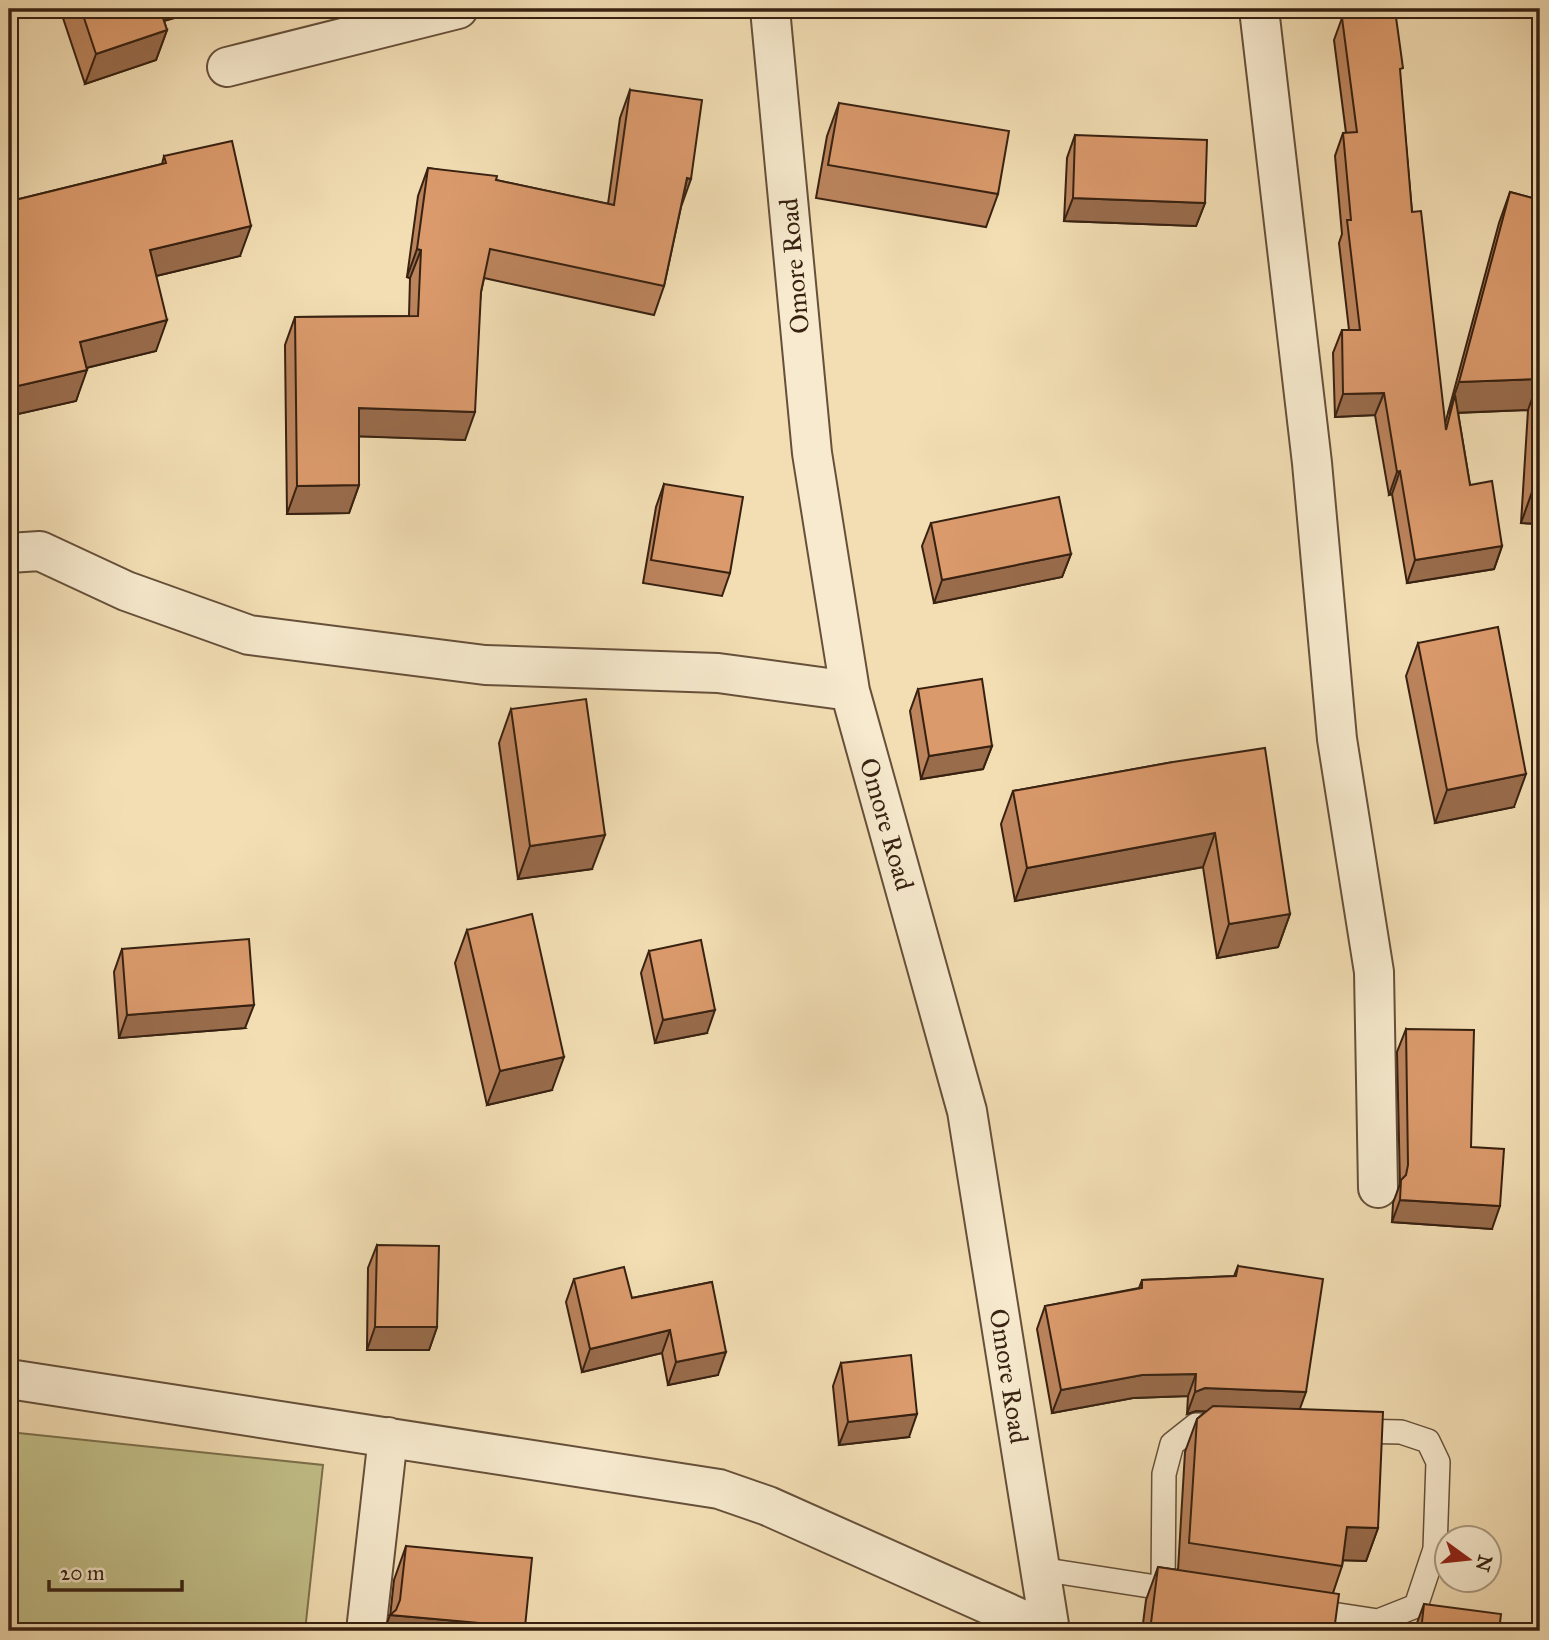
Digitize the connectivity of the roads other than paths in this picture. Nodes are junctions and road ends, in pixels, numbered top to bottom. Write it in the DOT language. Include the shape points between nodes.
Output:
graph roads {
  1 [pos="458,9"];
  2 [pos="770,9"];
  3 [pos="1259,9"];
  4 [pos="227,67"];
  5 [pos="9,553"];
  6 [pos="850,691"];
  7 [pos="1378,1188"];
  8 [pos="9,1378"];
  9 [pos="1251,1427"];
  10 [pos="1333,1430"];
  11 [pos="388,1437"];
  12 [pos="1040,1569"];
  13 [pos="1163,1588"];
  14 [pos="1203,1594"];
  15 [pos="1284,1607"];
  16 [pos="366,1631"];
  17 [pos="1049,1631"];
  1 -- 4 [label="street"];
  2 -- 6 [label="street, Omore Road" via="812,453"];
  3 -- 7 [label="street" via="1312,463 1337,739 1374,972"];
  5 -- 6 [label="street" via="40,551 126,591 249,635 485,665 718,673"];
  6 -- 12 [label="street, Omore Road" via="967,1111"];
  8 -- 11 [label="street"];
  9 -- 13 [label="lane" via="1196,1425 1172,1444 1164,1474"];
  10 -- 15 [label="lane" via="1401,1432 1428,1441 1438,1462 1435,1549 1416,1606 1378,1621"];
  11 -- 16 [label="street"];
  11 -- 17 [label="street" via="719,1489 768,1506"];
  12 -- 13 [label="lane"];
  12 -- 17 [label="street, Omore Road"];
  13 -- 14 [label="lane"];
}
